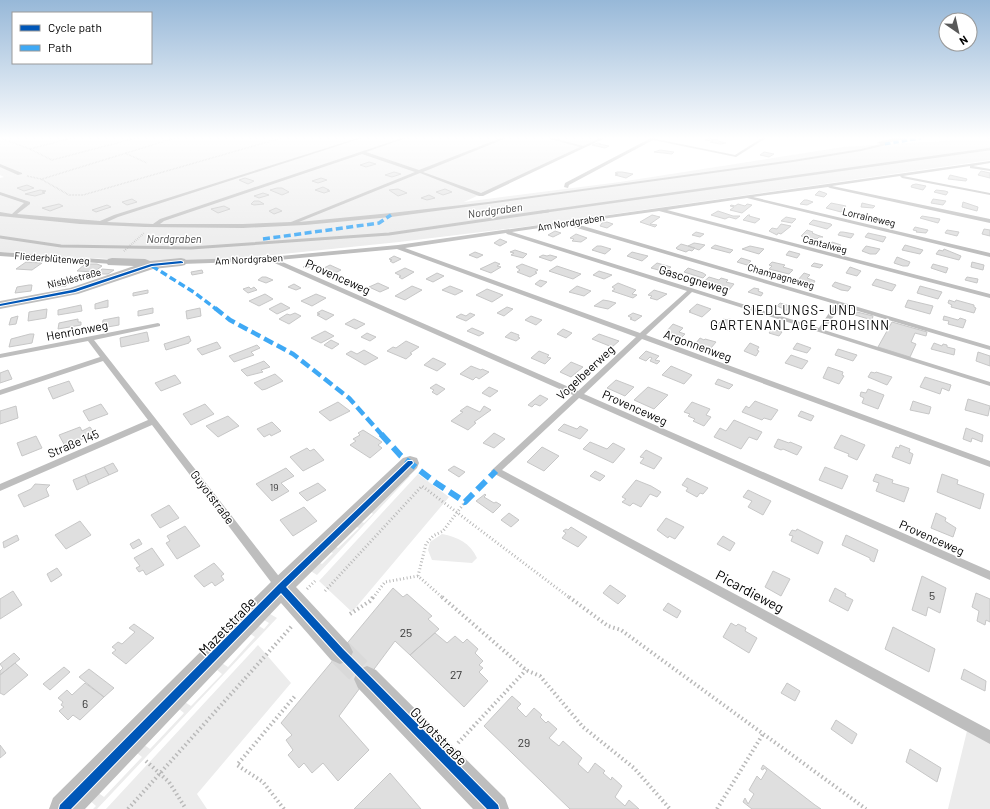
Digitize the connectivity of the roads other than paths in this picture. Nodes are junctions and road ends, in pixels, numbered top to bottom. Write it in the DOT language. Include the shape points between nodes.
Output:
graph roads {
  1 [pos="242,176"];
  2 [pos="291,176"];
  3 [pos="407,176"];
  4 [pos="430,176"];
  5 [pos="523,176"];
  6 [pos="583,176"];
  7 [pos="662,176"];
  8 [pos="676,176"];
  9 [pos="890,176"];
  10 [pos="899,176"];
  11 [pos="823,186"];
  12 [pos="0,193"];
  13 [pos="990,194"];
  14 [pos="744,197"];
  15 [pos="656,209"];
  16 [pos="0,214"];
  17 [pos="12,215"];
  18 [pos="990,221"];
  19 [pos="100,223"];
  20 [pos="566,223"];
  21 [pos="290,224"];
  22 [pos="154,225"];
  23 [pos="506,232"];
  24 [pos="398,247"];
  25 [pos="0,254"];
  26 [pos="990,255"];
  27 [pos="116,258"];
  28 [pos="270,259"];
  29 [pos="181,262"];
  30 [pos="151,265"];
  31 [pos="692,290"];
  32 [pos="990,296"];
  33 [pos="0,304"];
  34 [pos="839,304"];
  35 [pos="158,325"];
  36 [pos="820,331"];
  37 [pos="641,336"];
  38 [pos="90,339"];
  39 [pos="990,348"];
  40 [pos="0,356"];
  41 [pos="105,358"];
  42 [pos="990,384"];
  43 [pos="0,393"];
  44 [pos="578,395"];
  45 [pos="154,421"];
  46 [pos="410,463"];
  47 [pos="990,464"];
  48 [pos="496,471"];
  49 [pos="0,488"];
  50 [pos="990,576"];
  51 [pos="281,587"];
  52 [pos="340,652"];
  53 [pos="367,679"];
  54 [pos="990,737"];
  55 [pos="64,809"];
  56 [pos="494,809"];
  1 -- 19 [label="lane"];
  2 -- 22 [label="lane" via="162,220"];
  3 -- 21 [label="lane"];
  4 -- 5 [label="lane" via="480,196"];
  6 -- 7 [label="lane" via="566,187"];
  8 -- 21 [label="lane" via="391,215"];
  9 -- 11 [label="lane, Am Nordgraben"];
  10 -- 13 [label="lane"];
  11 -- 14 [label="lane, Am Nordgraben"];
  11 -- 18 [label="lane"];
  12 -- 17 [label="lane" via="28,203"];
  14 -- 15 [label="lane, Am Nordgraben"];
  14 -- 26 [label="lane, Lorraineweg"];
  15 -- 20 [label="lane, Am Nordgraben"];
  15 -- 32 [label="lane, Cantalweg"];
  16 -- 17 [label="lane"];
  17 -- 19 [label="lane"];
  19 -- 22 [label="lane"];
  20 -- 23 [label="lane, Am Nordgraben"];
  20 -- 34 [label="lane, Champagneweg"];
  21 -- 22 [label="lane"];
  23 -- 24 [label="lane, Am Nordgraben"];
  23 -- 31 [label="lane, Gascogneweg"];
  24 -- 28 [label="lane, Am Nordgraben"];
  24 -- 37 [label="lane, Argonnenweg"];
  25 -- 27 [label="lane, Fliederblütenweg"];
  27 -- 30 [label="street, Fliederblütenweg"];
  28 -- 29 [label="lane, Am Nordgraben"];
  28 -- 44 [label="lane, Provenceweg"];
  29 -- 30 [label="street, Am Nordgraben"];
  30 -- 33 [label="street, Nisbléstraße" via="80,289"];
  31 -- 36 [label="lane, Gascogneweg"];
  31 -- 37 [label="lane, Vogelbeerweg"];
  34 -- 36 [label="lane"];
  34 -- 39 [label="lane, Champagneweg"];
  35 -- 38 [label="lane, Henrionweg"];
  36 -- 42 [label="lane, Gascogneweg"];
  37 -- 44 [label="lane, Vogelbeerweg"];
  37 -- 47 [label="lane, Argonnenweg"];
  38 -- 40 [label="lane, Henrionweg"];
  38 -- 41 [label="lane, Guyotstraße"];
  41 -- 43 [label="lane"];
  41 -- 45 [label="lane, Guyotstraße"];
  44 -- 48 [label="lane, Vogelbeerweg"];
  44 -- 50 [label="lane, Provenceweg"];
  45 -- 49 [label="lane, Straße 145"];
  45 -- 51 [label="lane, Guyotstraße"];
  46 -- 51 [label="street, Mazetstraße"];
  48 -- 54 [label="lane, Picardieweg"];
  51 -- 52 [label="street, Guyotstraße"];
  51 -- 55 [label="street, Mazetstraße"];
  53 -- 56 [label="street, Guyotstraße"];
}
